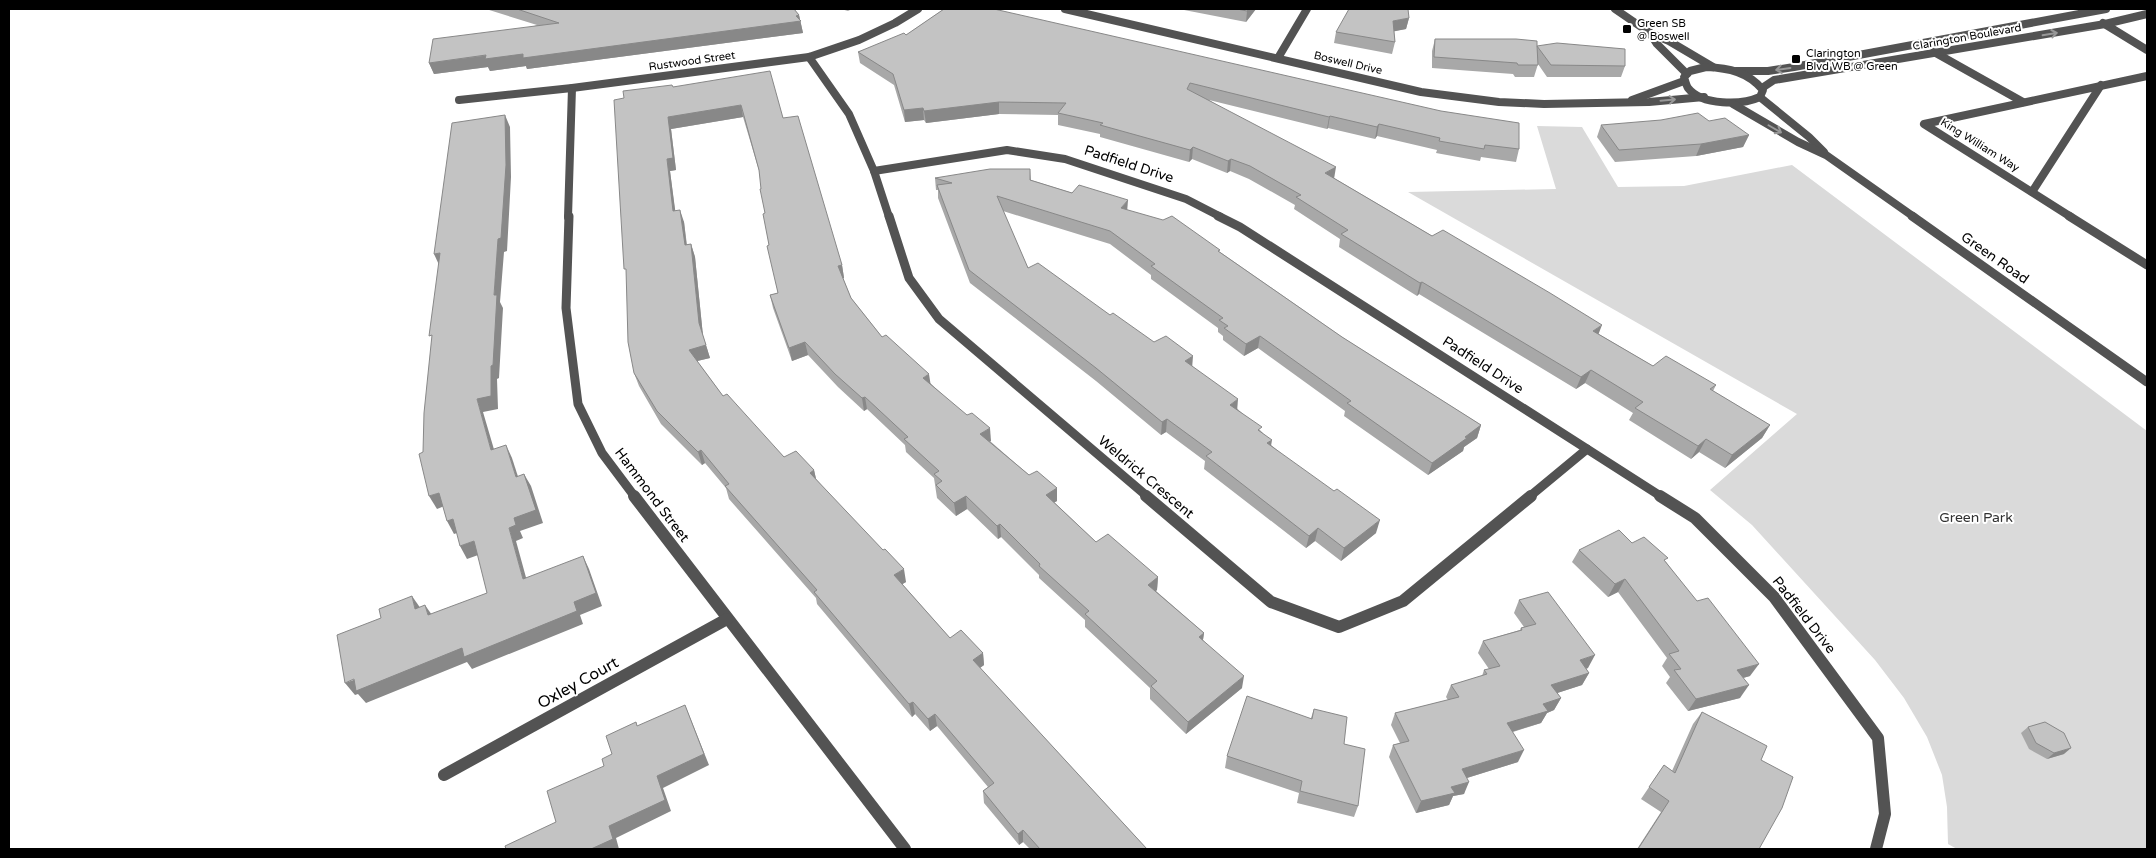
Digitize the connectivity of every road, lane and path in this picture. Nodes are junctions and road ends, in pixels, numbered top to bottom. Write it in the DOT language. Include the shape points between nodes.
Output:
graph roads {
  1 [pos="918,9"];
  2 [pos="1064,9"];
  3 [pos="1307,9"];
  4 [pos="1615,9"];
  5 [pos="2076,9"];
  6 [pos="2106,9"];
  7 [pos="2085,13"];
  8 [pos="2147,14"];
  9 [pos="2105,24"];
  10 [pos="1650,33"];
  11 [pos="1921,44"];
  12 [pos="2147,50"];
  13 [pos="1935,53"];
  14 [pos="809,57"];
  15 [pos="1278,58"];
  16 [pos="1713,67"];
  17 [pos="1736,71"];
  18 [pos="2147,76"];
  19 [pos="1685,77"];
  20 [pos="2101,86"];
  21 [pos="572,88"];
  22 [pos="1762,88"];
  23 [pos="1704,97"];
  24 [pos="1761,98"];
  25 [pos="459,100"];
  26 [pos="1631,101"];
  27 [pos="2023,102"];
  28 [pos="1733,104"];
  29 [pos="1826,155"];
  30 [pos="874,171"];
  31 [pos="2032,192"];
  32 [pos="2147,264"];
  33 [pos="2147,382"];
  34 [pos="1587,449"];
  35 [pos="727,619"];
  36 [pos="444,776"];
  37 [pos="905,849"];
  38 [pos="1876,849"];
  1 -- 14 [label="street, Rustwood Street" via="860,40"];
  2 -- 15 [label="street, Boswell Drive"];
  3 -- 15 [label="street"];
  4 -- 10 [label="street"];
  5 -- 7 [label="street"];
  6 -- 7 [label="street, Clarington Boulevard"];
  7 -- 9 [label="street"];
  7 -- 11 [label="street, Clarington Boulevard"];
  8 -- 9 [label="street, Clarington Boulevard"];
  9 -- 12 [label="street"];
  13 -- 9 [label="street, Clarington Boulevard, one-way"];
  10 -- 16 [label="street"];
  10 -- 19 [label="street"];
  11 -- 13 [label="street"];
  11 -- 17 [label="street, Clarington Boulevard, one-way" via="1768,71"];
  13 -- 22 [label="street, Clarington Boulevard" via="1774,80"];
  13 -- 27 [label="street"];
  14 -- 21 [label="street, Rustwood Street"];
  14 -- 30 [label="street, Weldrick Crescent" via="849,114"];
  15 -- 26 [label="street, Boswell Drive" via="1421,92 1499,102 1592,104"];
  16 -- 17 [label="street"];
  16 -- 19 [label="street, Boswell Drive" via="1694,69"];
  17 -- 22 [label="street" via="1753,79"];
  18 -- 20 [label="street, King William Way"];
  19 -- 23 [label="street" via="1690,89"];
  19 -- 26 [label="street, Boswell Drive"];
  20 -- 27 [label="street, King William Way"];
  20 -- 31 [label="street"];
  21 -- 25 [label="street, Rustwood Street"];
  21 -- 35 [label="street, Hammond Street" via="566,308 578,404 602,453"];
  22 -- 24 [label="street"];
  26 -- 23 [label="street, Boswell Drive, one-way"];
  23 -- 28 [label="street"];
  24 -- 28 [label="street" via="1750,103"];
  24 -- 29 [label="street, Green Road" via="1814,141"];
  27 -- 31 [label="street, King William Way" via="1924,124"];
  28 -- 29 [label="street, Green Road, one-way"];
  29 -- 33 [label="street, Green Road"];
  30 -- 34 [label="street, Padfield Drive" via="1007,150 1065,160 1186,198 1240,227"];
  30 -- 34 [label="street, Weldrick Crescent" via="909,278 939,319 1271,602 1339,627 1403,601"];
  31 -- 32 [label="street, King William Way"];
  34 -- 38 [label="street, Padfield Drive" via="1695,518 1774,597 1878,738 1885,814"];
  35 -- 36 [label="street, Oxley Court"];
  35 -- 37 [label="street, Hammond Street"];
}
